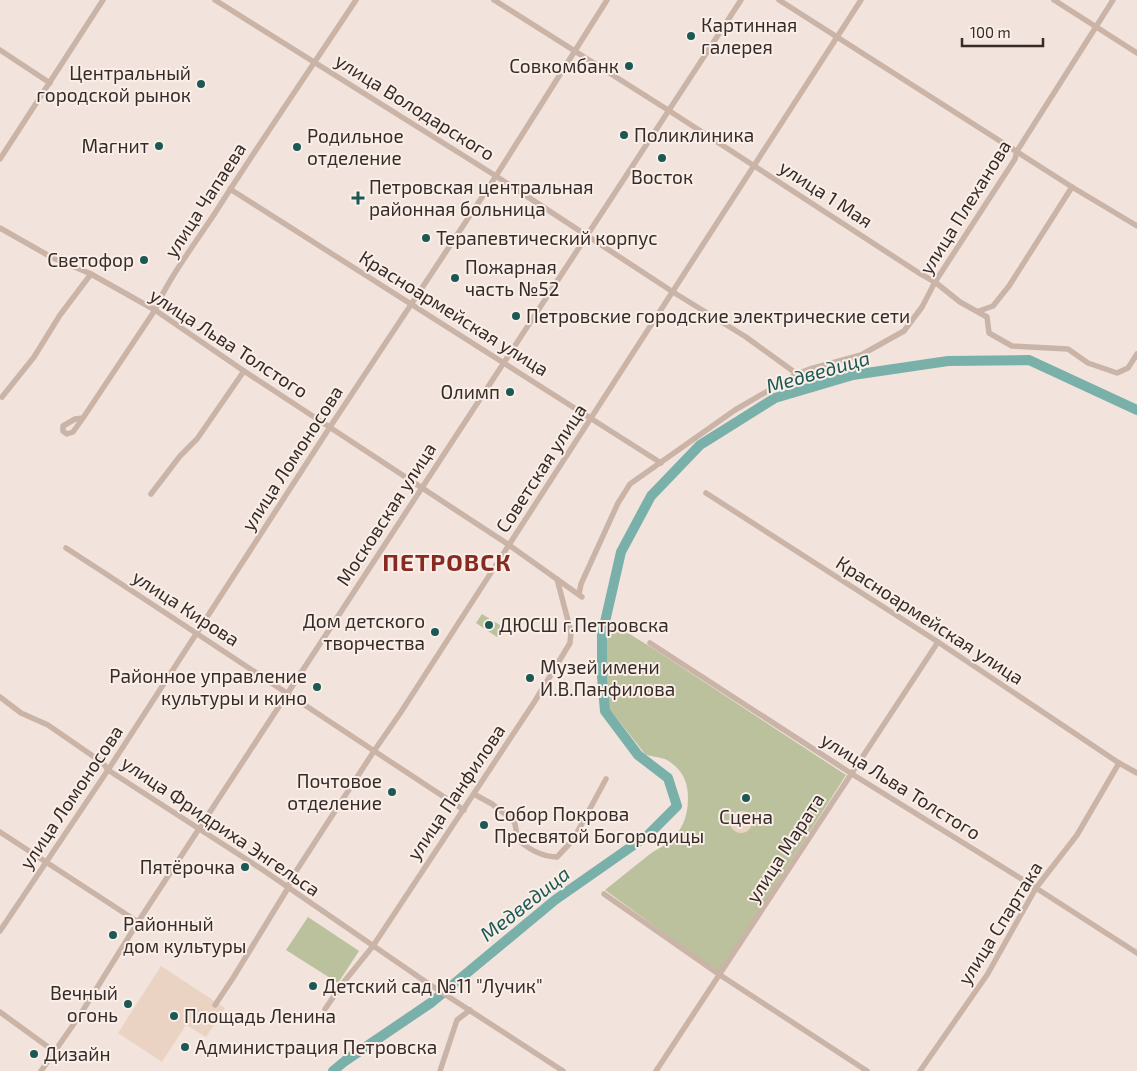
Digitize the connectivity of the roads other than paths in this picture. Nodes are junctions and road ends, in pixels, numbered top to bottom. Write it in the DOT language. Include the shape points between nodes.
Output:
graph roads {
  1 [pos="103,0"];
  2 [pos="215,0"];
  3 [pos="356,0"];
  4 [pos="494,0"];
  5 [pos="607,0"];
  6 [pos="741,0"];
  7 [pos="779,0"];
  8 [pos="861,0"];
  9 [pos="1054,0"];
  10 [pos="1113,0"];
  11 [pos="1096,26"];
  12 [pos="837,37"];
  13 [pos="0,50"];
  14 [pos="575,51"];
  15 [pos="1137,53"];
  16 [pos="315,61"];
  17 [pos="50,82"];
  18 [pos="668,110"];
  19 [pos="1017,150"];
  20 [pos="0,159"];
  21 [pos="754,166"];
  22 [pos="496,176"];
  23 [pos="1072,187"];
  24 [pos="230,189"];
  25 [pos="1137,226"];
  26 [pos="0,228"];
  27 [pos="586,235"];
  28 [pos="91,274"];
  29 [pos="935,282"];
  30 [pos="673,292"];
  31 [pos="411,303"];
  32 [pos="155,310"];
  33 [pos="979,311"];
  34 [pos="1137,354"];
  35 [pos="503,361"];
  36 [pos="244,371"];
  37 [pos="797,374"];
  38 [pos="2,397"];
  39 [pos="83,418"];
  40 [pos="591,418"];
  41 [pos="330,427"];
  42 [pos="661,463"];
  43 [pos="421,488"];
  44 [pos="706,493"];
  45 [pos="152,494"];
  46 [pos="509,545"];
  47 [pos="66,548"];
  48 [pos="556,579"];
  49 [pos="197,632"];
  50 [pos="938,642"];
  51 [pos="650,643"];
  52 [pos="287,694"];
  53 [pos="0,697"];
  54 [pos="374,751"];
  55 [pos="1119,763"];
  56 [pos="108,770"];
  57 [pos="1137,772"];
  58 [pos="852,774"];
  59 [pos="606,779"];
  60 [pos="474,794"];
  61 [pos="464,810"];
  62 [pos="199,829"];
  63 [pos="0,832"];
  64 [pos="47,863"];
  65 [pos="288,888"];
  66 [pos="1036,888"];
  67 [pos="604,894"];
  68 [pos="138,922"];
  69 [pos="0,931"];
  70 [pos="373,946"];
  71 [pos="1137,953"];
  72 [pos="720,975"];
  73 [pos="215,1005"];
  74 [pos="325,1009"];
  75 [pos="469,1010"];
  76 [pos="0,1012"];
  77 [pos="54,1052"];
  78 [pos="41,1071"];
  79 [pos="440,1071"];
  80 [pos="563,1071"];
  81 [pos="656,1071"];
  82 [pos="868,1071"];
  83 [pos="920,1071"];
  1 -- 17 [label="street"];
  2 -- 16 [label="street, улица Володарского"];
  3 -- 16 [label="street, улица Чапаева"];
  4 -- 14 [label="street, улица 1 Мая"];
  5 -- 14 [label="street, улица Ломоносова"];
  6 -- 18 [label="street, Московская улица"];
  7 -- 12 [label="street"];
  8 -- 12 [label="street, Советская улица"];
  9 -- 11 [label="street"];
  10 -- 11 [label="street, улица Плеханова"];
  11 -- 15 [label="street"];
  11 -- 19 [label="street, улица Плеханова"];
  12 -- 19 [label="street"];
  12 -- 21 [label="street, Советская улица"];
  13 -- 17 [label="street"];
  14 -- 18 [label="street, улица 1 Мая"];
  14 -- 22 [label="street, улица Ломоносова"];
  16 -- 22 [label="street, улица Володарского"];
  16 -- 24 [label="street, улица Чапаева"];
  17 -- 20 [label="street"];
  18 -- 21 [label="street, улица 1 Мая"];
  18 -- 27 [label="street, Московская улица"];
  19 -- 23 [label="street"];
  19 -- 29 [label="street, улица Плеханова" via="1015,159"];
  21 -- 29 [label="street, улица 1 Мая"];
  21 -- 30 [label="street, Советская улица"];
  22 -- 27 [label="street, улица Володарского"];
  22 -- 31 [label="street, улица Ломоносова"];
  23 -- 25 [label="street"];
  23 -- 33 [label="street" via="1009,286 993,306"];
  24 -- 31 [label="street, Красноармейская улица"];
  24 -- 32 [label="street, улица Чапаева"];
  26 -- 28 [label="street, улица Льва Толстого" via="51,257"];
  27 -- 30 [label="street, улица Володарского"];
  27 -- 35 [label="street, Московская улица"];
  28 -- 32 [label="street, улица Льва Толстого"];
  28 -- 38 [label="street"];
  29 -- 33 [label="street, улица 1 Мая" via="960,302"];
  29 -- 37 [label="street, улица Плеханова" via="904,331 861,355"];
  30 -- 37 [label="street, улица Володарского" via="746,337"];
  30 -- 40 [label="street, Советская улица"];
  31 -- 35 [label="street, Красноармейская улица"];
  31 -- 41 [label="street, улица Ломоносова"];
  32 -- 36 [label="street, улица Льва Толстого"];
  32 -- 39 [label="street, улица Чапаева"];
  33 -- 34 [label="street" via="987,317 989,333 1012,346 1068,350 1117,373 1128,368"];
  35 -- 40 [label="street, Красноармейская улица"];
  35 -- 43 [label="street, Московская улица"];
  36 -- 41 [label="street, улица Льва Толстого"];
  36 -- 45 [label="street" via="198,439 180,456"];
  37 -- 42 [label="street" via="735,410"];
  40 -- 42 [label="street, Красноармейская улица"];
  40 -- 46 [label="street, Советская улица"];
  41 -- 43 [label="street, улица Льва Толстого"];
  41 -- 49 [label="street, улица Ломоносова"];
  42 -- 48 [label="street, улица Льва Толстого" via="630,484 581,584 580,595"];
  43 -- 46 [label="street, улица Льва Толстого"];
  43 -- 52 [label="street, Московская улица"];
  44 -- 50 [label="street, Красноармейская улица"];
  46 -- 48 [label="street, улица Льва Толстого"];
  46 -- 54 [label="street, Советская улица"];
  47 -- 49 [label="street, улица Кирова"];
  48 -- 60 [label="street, улица Панфилова" via="571,632 570,643"];
  49 -- 52 [label="street, улица Кирова"];
  49 -- 56 [label="street, улица Ломоносова"];
  50 -- 55 [label="street, Красноармейская улица"];
  50 -- 58 [label="street, улица Марата"];
  51 -- 58 [label="street, улица Льва Толстого"];
  52 -- 54 [label="street, улица Кирова"];
  52 -- 62 [label="street, Московская улица"];
  53 -- 56 [label="street, улица Фридриха Энгельса" via="21,713 48,725 103,763"];
  54 -- 61 [label="street, улица Кирова"];
  54 -- 65 [label="street, Советская улица"];
  55 -- 57 [label="street, Красноармейская улица"];
  55 -- 66 [label="street, улица Спартака" via="1078,835"];
  56 -- 62 [label="street, улица Фридриха Энгельса"];
  56 -- 64 [label="street, улица Ломоносова"];
  58 -- 66 [label="street, улица Льва Толстого"];
  58 -- 72 [label="street, улица Марата"];
  59 -- 60 [label="street" via="573,840 557,856 546,857 529,849 518,840 514,820"];
  60 -- 61 [label="street, улица Панфилова"];
  61 -- 70 [label="street, улица Панфилова"];
  62 -- 65 [label="street, улица Фридриха Энгельса"];
  62 -- 68 [label="street, Московская улица"];
  63 -- 64 [label="street"];
  64 -- 68 [label="street"];
  64 -- 69 [label="street, улица Ломоносова"];
  65 -- 70 [label="street, улица Фридриха Энгельса"];
  65 -- 73 [label="street, Советская улица"];
  66 -- 71 [label="street, улица Льва Толстого"];
  66 -- 83 [label="street, улица Спартака" via="987,975"];
  67 -- 72 [label="street"];
  68 -- 77 [label="street, Московская улица"];
  70 -- 74 [label="street, улица Панфилова"];
  70 -- 75 [label="street, улица Фридриха Энгельса"];
  72 -- 81 [label="street, улица Марата"];
  72 -- 82 [label="street"];
  75 -- 79 [label="street" via="457,1020"];
  75 -- 80 [label="street"];
  76 -- 77 [label="street"];
  77 -- 78 [label="street, Московская улица"];
}
